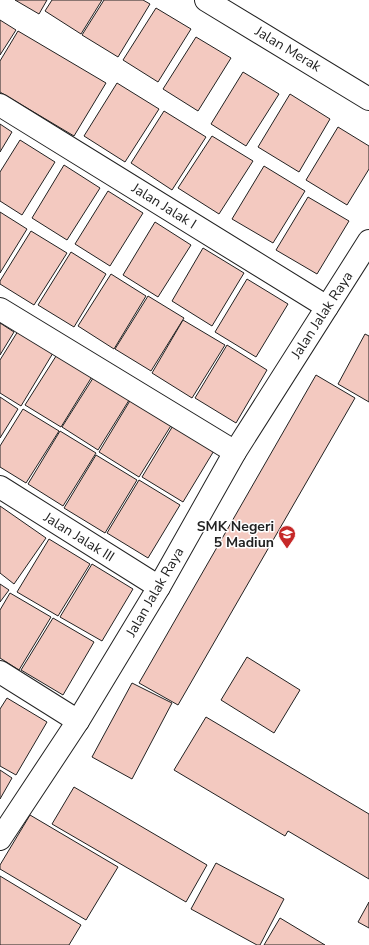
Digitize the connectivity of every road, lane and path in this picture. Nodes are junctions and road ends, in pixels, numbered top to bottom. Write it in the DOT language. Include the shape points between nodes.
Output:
graph roads {
  1 [pos="206,0"];
  2 [pos="369,99"];
  3 [pos="0,105"];
  4 [pos="369,241"];
  5 [pos="327,307"];
  6 [pos="0,309"];
  7 [pos="235,452"];
  8 [pos="0,487"];
  9 [pos="159,587"];
  10 [pos="0,672"];
  11 [pos="78,721"];
  12 [pos="0,839"];
  1 -- 2 [label="street, Jalan Merak"];
  3 -- 5 [label="street, Jalan Jalak I"];
  4 -- 5 [label="street, Jalan Jalak Raya"];
  5 -- 7 [label="street, Jalan Jalak Raya"];
  6 -- 7 [label="street"];
  7 -- 9 [label="street, Jalan Jalak Raya"];
  8 -- 9 [label="street, Jalan Jalak III"];
  9 -- 11 [label="street, Jalan Jalak Raya"];
  10 -- 11 [label="street"];
  11 -- 12 [label="street, Jalan Jalak Raya"];
}
